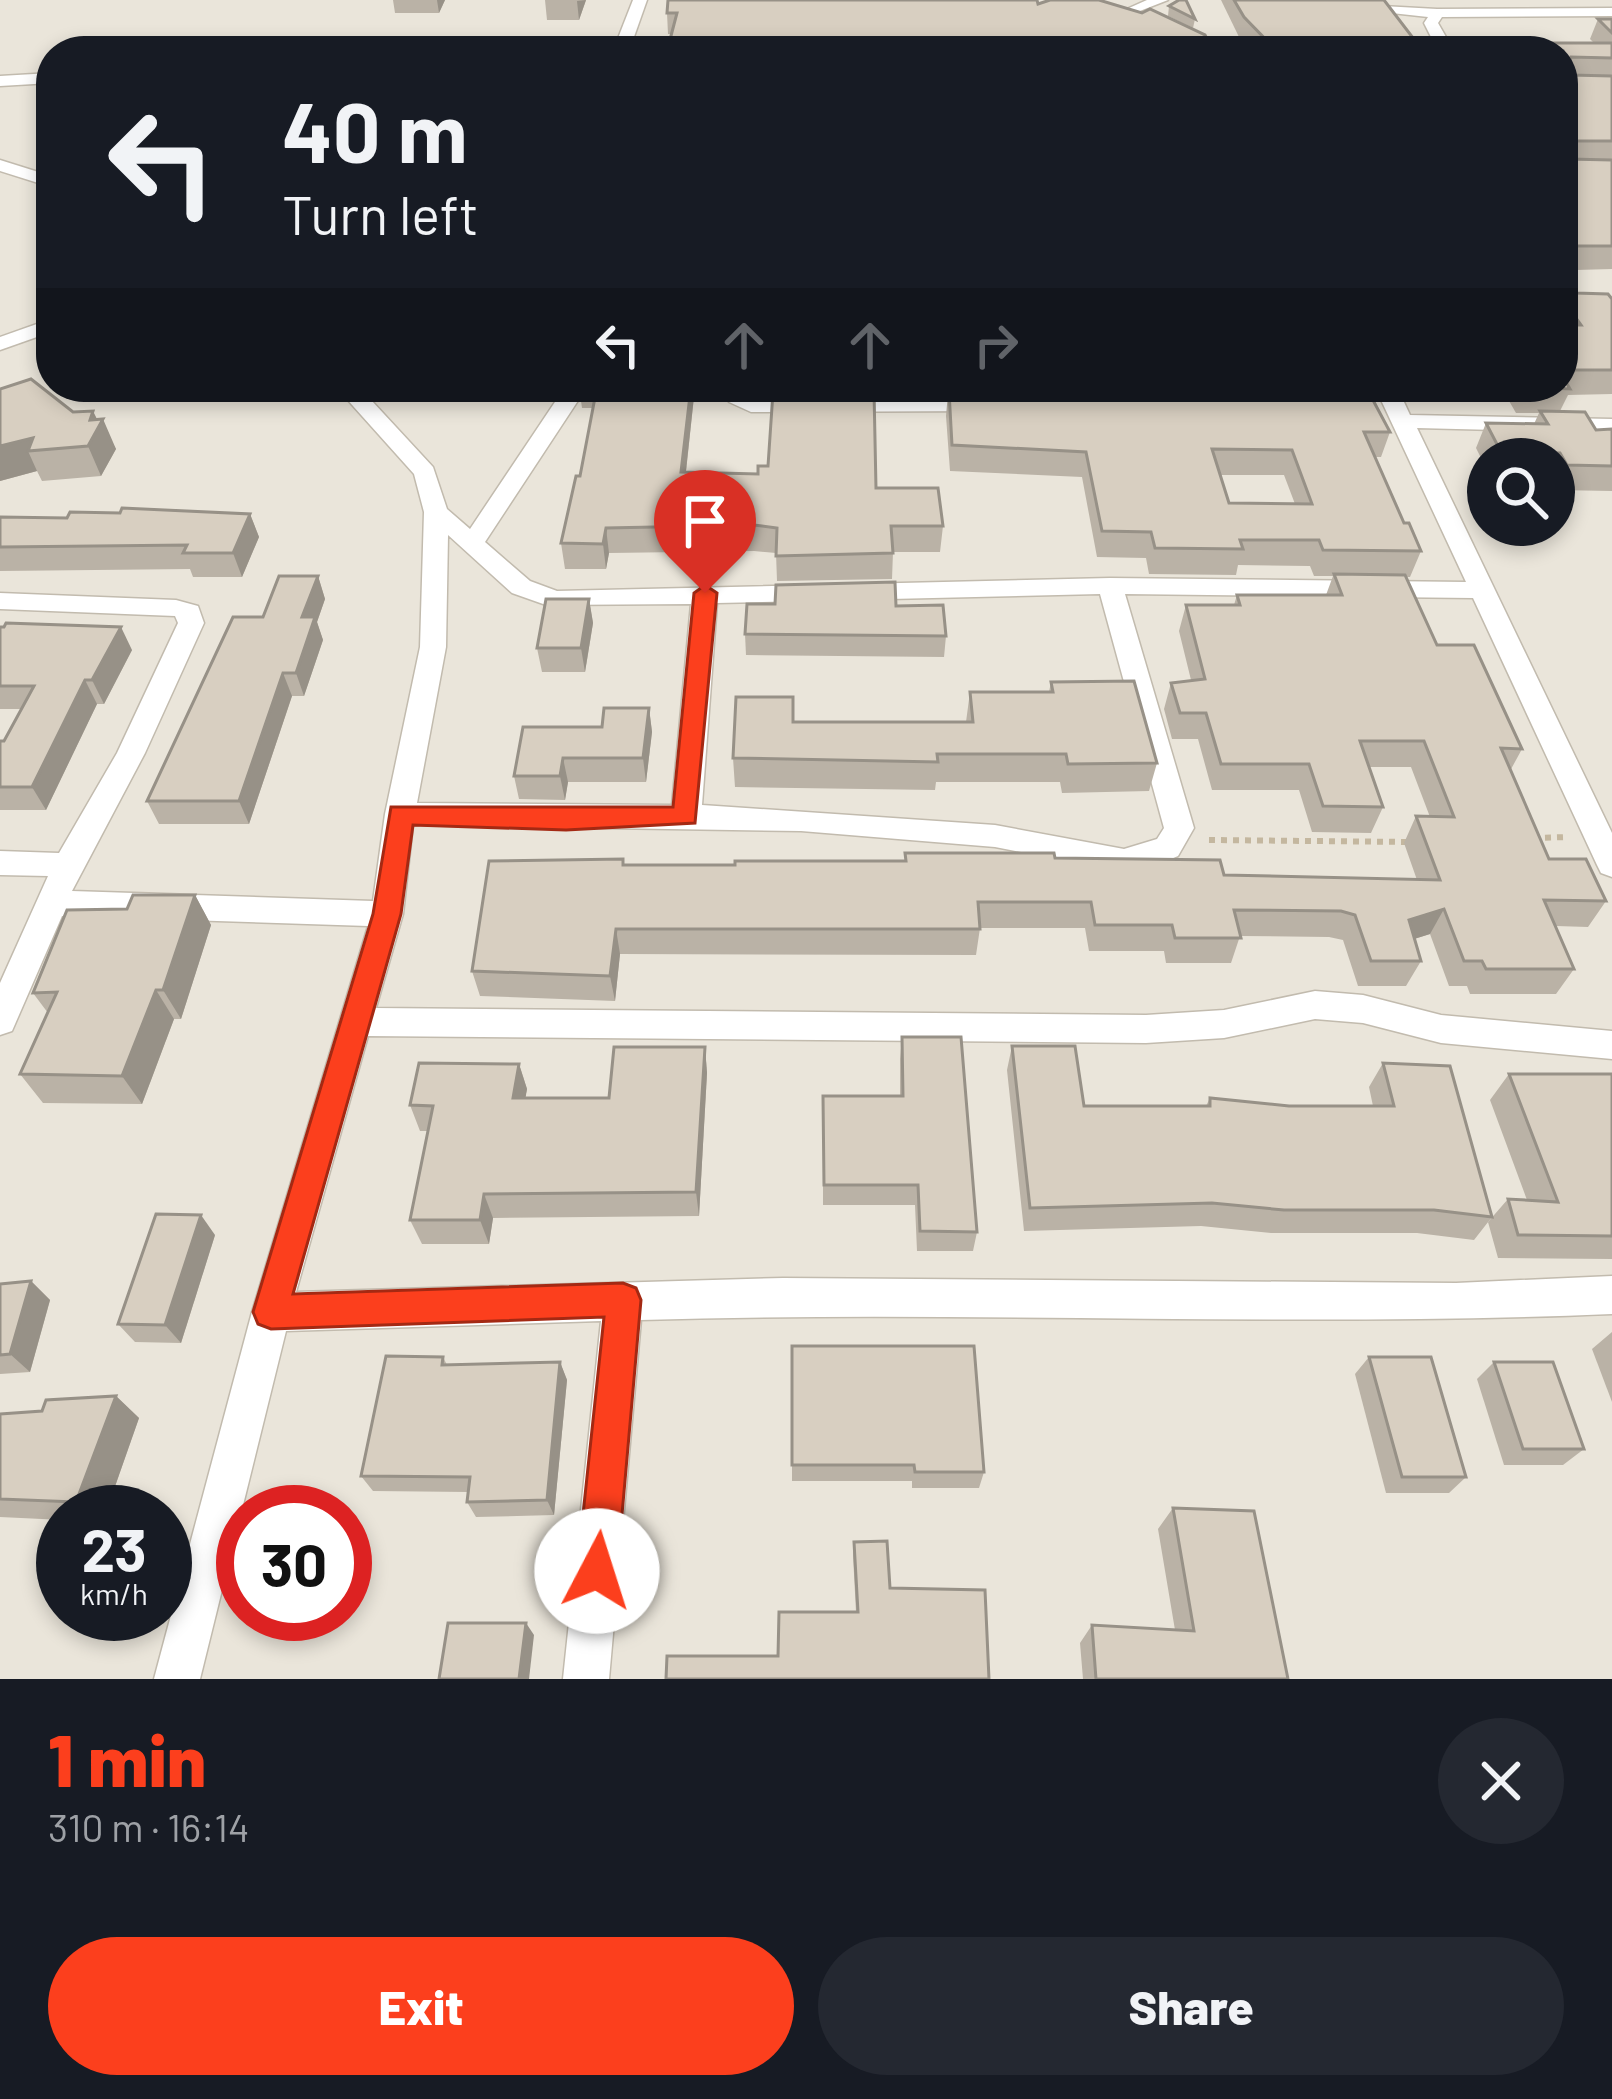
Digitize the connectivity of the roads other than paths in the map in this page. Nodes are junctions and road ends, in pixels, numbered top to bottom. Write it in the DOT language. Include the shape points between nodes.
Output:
graph roads {
  1 [pos="640,0"];
  2 [pos="1280,0"];
  3 [pos="1156,2"];
  4 [pos="1124,6"];
  5 [pos="1612,12"];
  6 [pos="1437,13"];
  7 [pos="1157,23"];
  8 [pos="627,36"];
  9 [pos="1435,36"];
  10 [pos="36,79"];
  11 [pos="0,81"];
  12 [pos="0,165"];
  13 [pos="36,177"];
  14 [pos="36,331"];
  15 [pos="0,344"];
  16 [pos="361,402"];
  17 [pos="566,402"];
  18 [pos="745,402"];
  19 [pos="1393,402"];
  20 [pos="1009,404"];
  21 [pos="1402,422"];
  22 [pos="1612,426"];
  23 [pos="436,512"];
  24 [pos="471,545"];
  25 [pos="1110,586"];
  26 [pos="1481,590"];
  27 [pos="705,593"];
  28 [pos="0,601"];
  29 [pos="400,814"];
  30 [pos="686,816"];
  31 [pos="0,863"];
  32 [pos="68,865"];
  33 [pos="1612,865"];
  34 [pos="53,903"];
  35 [pos="387,914"];
  36 [pos="0,1021"];
  37 [pos="356,1022"];
  38 [pos="1612,1045"];
  39 [pos="1612,1295"];
  40 [pos="623,1300"];
  41 [pos="271,1312"];
  42 [pos="177,1679"];
  43 [pos="586,1679"];
  1 -- 8 [label="street"];
  2 -- 6 [label="street"];
  3 -- 4 [label="street"];
  4 -- 7 [label="street"];
  5 -- 6 [label="street"];
  6 -- 9 [label="street"];
  10 -- 11 [label="street"];
  12 -- 13 [label="street"];
  14 -- 15 [label="street"];
  16 -- 23 [label="street" via="425,472"];
  17 -- 24 [label="street"];
  18 -- 20 [label="street"];
  19 -- 21 [label="street"];
  21 -- 22 [label="street"];
  21 -- 26 [label="street"];
  23 -- 24 [label="street"];
  23 -- 29 [label="street" via="433,646"];
  24 -- 27 [label="street" via="521,587 555,599"];
  25 -- 26 [label="street"];
  25 -- 27 [label="street"];
  25 -- 30 [label="street" via="1179,828 1175,840 1146,857 1098,860 1001,837"];
  26 -- 33 [label="street"];
  27 -- 30 [label="street"];
  28 -- 32 [label="street" via="189,612 191,623 131,753"];
  29 -- 30 [label="street"];
  29 -- 35 [label="street"];
  31 -- 32 [label="street"];
  32 -- 34 [label="street"];
  34 -- 35 [label="street"];
  34 -- 36 [label="street"];
  35 -- 37 [label="street"];
  37 -- 38 [label="street" via="1146,1029 1224,1024 1315,1004 1441,1029"];
  37 -- 41 [label="street"];
  39 -- 40 [label="street" via="1456,1302"];
  40 -- 41 [label="street"];
  40 -- 43 [label="street"];
  41 -- 42 [label="street"];
}
